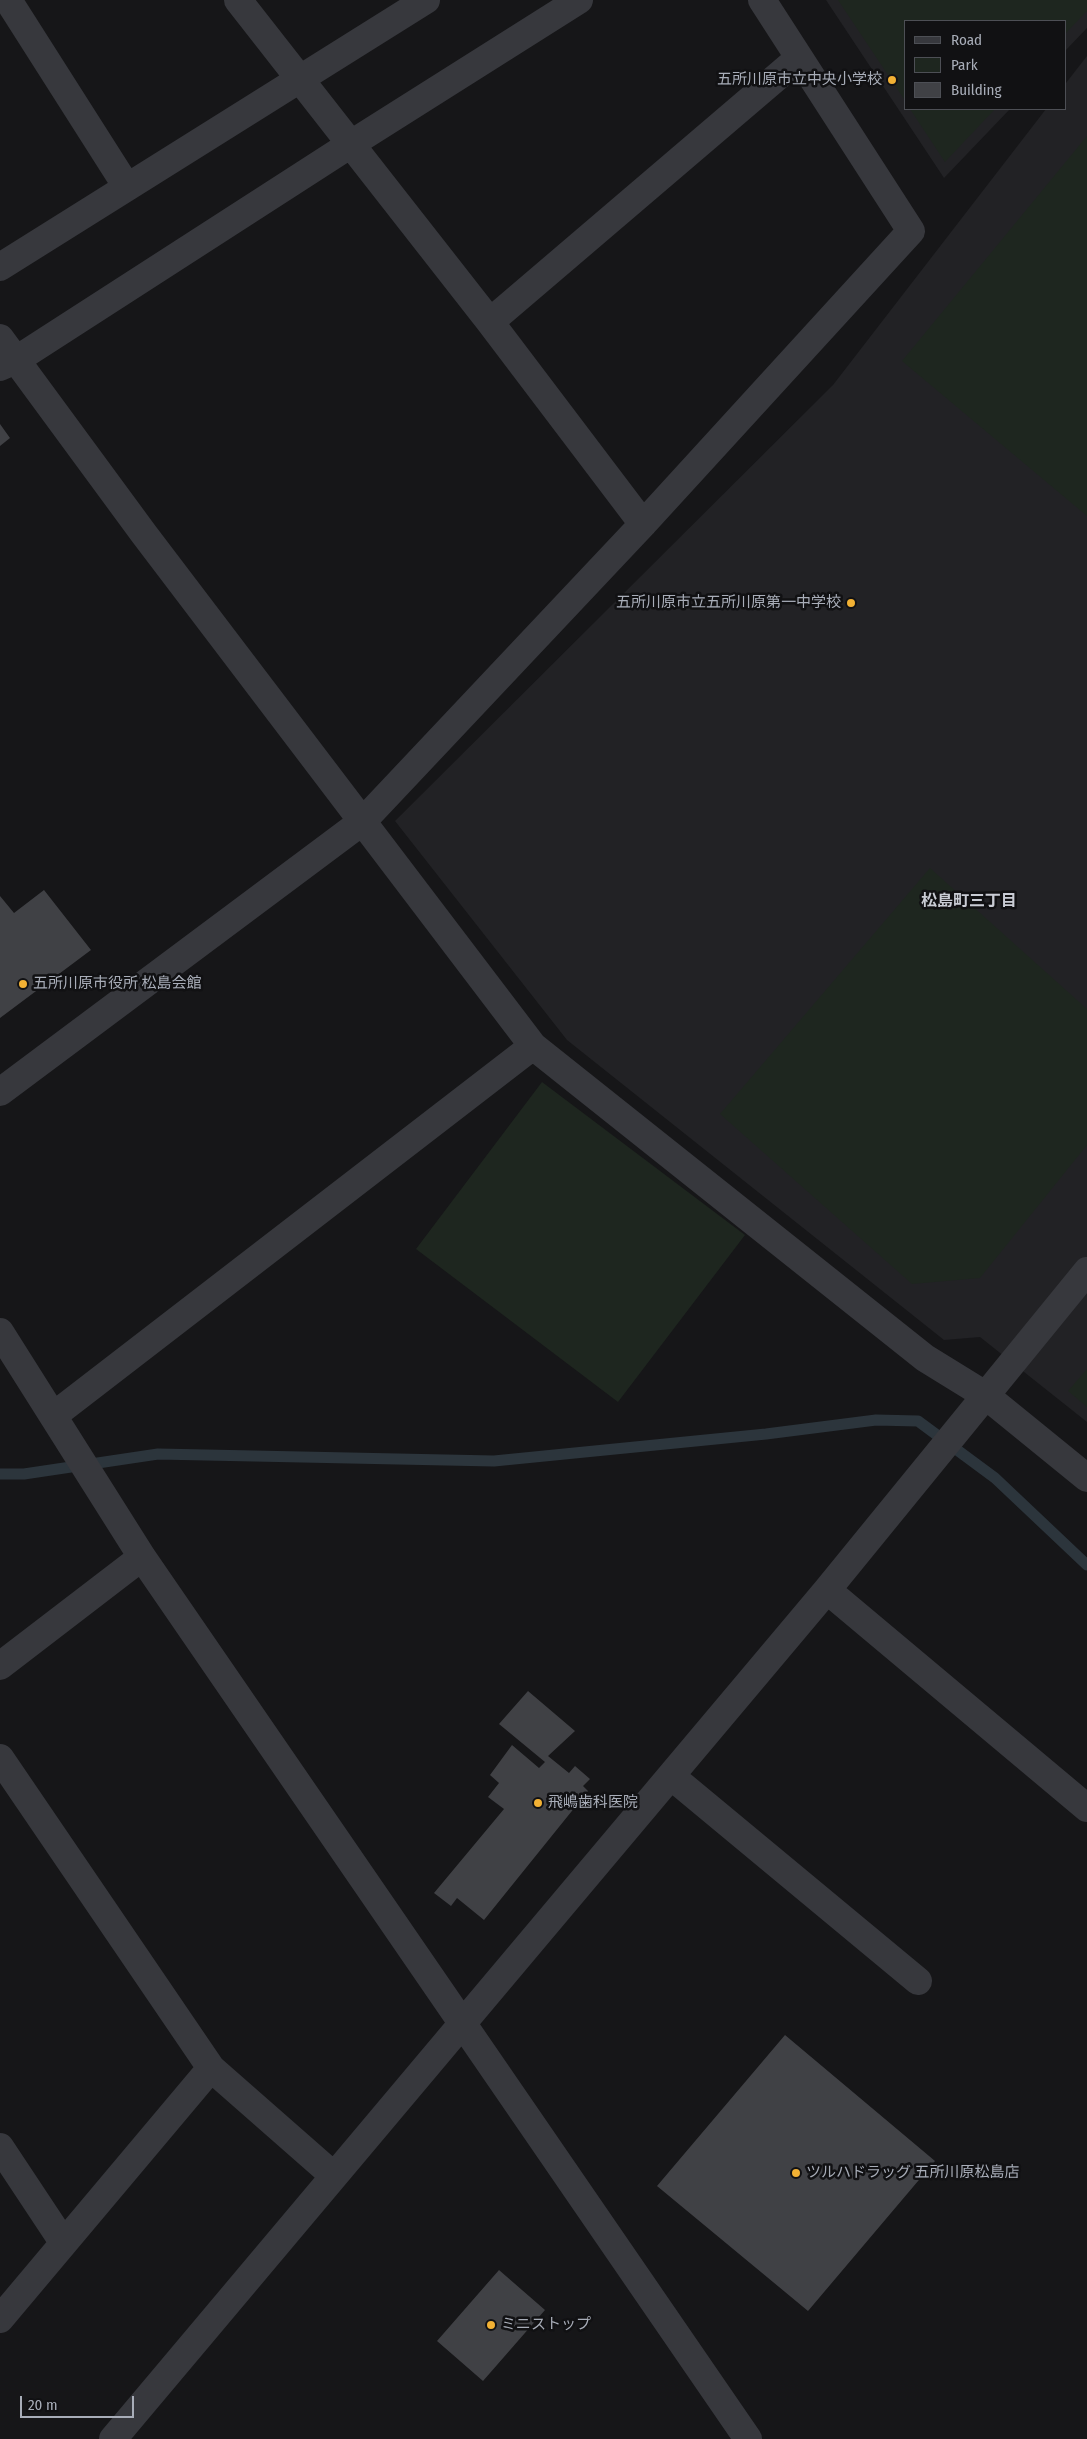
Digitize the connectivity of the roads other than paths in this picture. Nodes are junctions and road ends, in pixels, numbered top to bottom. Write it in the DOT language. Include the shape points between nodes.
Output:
graph roads {
  1 [pos="8,0"];
  2 [pos="238,0"];
  3 [pos="426,0"];
  4 [pos="579,0"];
  5 [pos="762,0"];
  6 [pos="798,59"];
  7 [pos="300,78"];
  8 [pos="351,144"];
  9 [pos="128,187"];
  10 [pos="0,267"];
  11 [pos="490,322"];
  12 [pos="0,338"];
  13 [pos="8,364"];
  14 [pos="643,524"];
  15 [pos="363,821"];
  16 [pos="533,1046"];
  17 [pos="0,1092"];
  18 [pos="1087,1271"];
  19 [pos="0,1332"];
  20 [pos="977,1404"];
  21 [pos="58,1425"];
  22 [pos="1087,1478"];
  23 [pos="142,1557"];
  24 [pos="827,1590"];
  25 [pos="0,1666"];
  26 [pos="0,1758"];
  27 [pos="671,1776"];
  28 [pos="1087,1808"];
  29 [pos="918,1981"];
  30 [pos="463,2023"];
  31 [pos="211,2068"];
  32 [pos="0,2147"];
  33 [pos="334,2176"];
  34 [pos="62,2242"];
  35 [pos="0,2319"];
  36 [pos="113,2439"];
  37 [pos="748,2439"];
  1 -- 9 [label="street"];
  2 -- 7 [label="street"];
  3 -- 7 [label="street"];
  4 -- 8 [label="street"];
  5 -- 6 [label="street"];
  6 -- 11 [label="street"];
  6 -- 14 [label="street" via="911,231"];
  7 -- 8 [label="street"];
  7 -- 9 [label="street"];
  8 -- 11 [label="street"];
  8 -- 13 [label="street"];
  9 -- 10 [label="street"];
  11 -- 14 [label="street"];
  12 -- 13 [label="street"];
  13 -- 15 [label="street" via="144,534"];
  14 -- 15 [label="street"];
  15 -- 16 [label="street"];
  15 -- 17 [label="street"];
  16 -- 20 [label="street" via="925,1358"];
  16 -- 21 [label="street"];
  18 -- 20 [label="street"];
  19 -- 21 [label="street"];
  20 -- 22 [label="street"];
  20 -- 24 [label="street"];
  21 -- 23 [label="street"];
  23 -- 25 [label="street"];
  23 -- 30 [label="street"];
  24 -- 27 [label="street"];
  24 -- 28 [label="street"];
  26 -- 31 [label="street"];
  27 -- 29 [label="street"];
  27 -- 30 [label="street"];
  30 -- 33 [label="street"];
  30 -- 37 [label="street"];
  31 -- 33 [label="street"];
  31 -- 34 [label="street"];
  32 -- 34 [label="street"];
  33 -- 36 [label="street"];
  34 -- 35 [label="street"];
}
